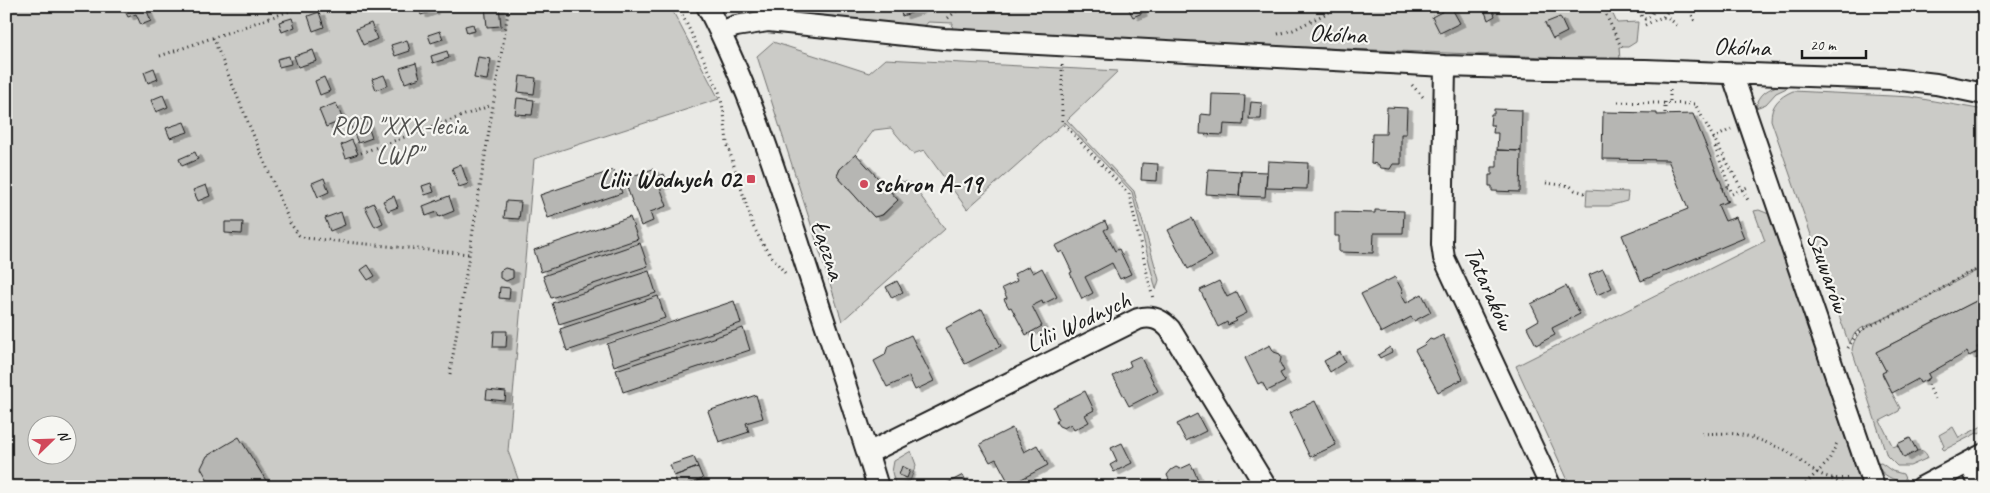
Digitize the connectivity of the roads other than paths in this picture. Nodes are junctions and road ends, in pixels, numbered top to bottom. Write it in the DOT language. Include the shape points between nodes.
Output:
graph roads {
  1 [pos="707,6"];
  2 [pos="720,32"];
  3 [pos="1445,66"];
  4 [pos="1732,73"];
  5 [pos="1984,94"];
  6 [pos="868,454"];
  7 [pos="1976,458"];
  8 [pos="1872,481"];
  9 [pos="878,487"];
  10 [pos="1266,487"];
  11 [pos="1552,487"];
  12 [pos="1922,487"];
  13 [pos="1981,487"];
  1 -- 2 [label="street"];
  2 -- 3 [label="street, Okólna" via="768,21 944,39"];
  2 -- 6 [label="street, Łączna" via="775,170"];
  3 -- 4 [label="street, Okólna"];
  3 -- 11 [label="street, Tataraków" via="1444,258"];
  4 -- 5 [label="street, Okólna" via="1892,79"];
  4 -- 8 [label="street, Szuwarów"];
  6 -- 9 [label="street, Łączna"];
  6 -- 10 [label="street, Lilii Wodnych" via="1138,319 1151,318 1162,321 1170,330"];
  7 -- 12 [label="street"];
  7 -- 13 [label="street"];
}
